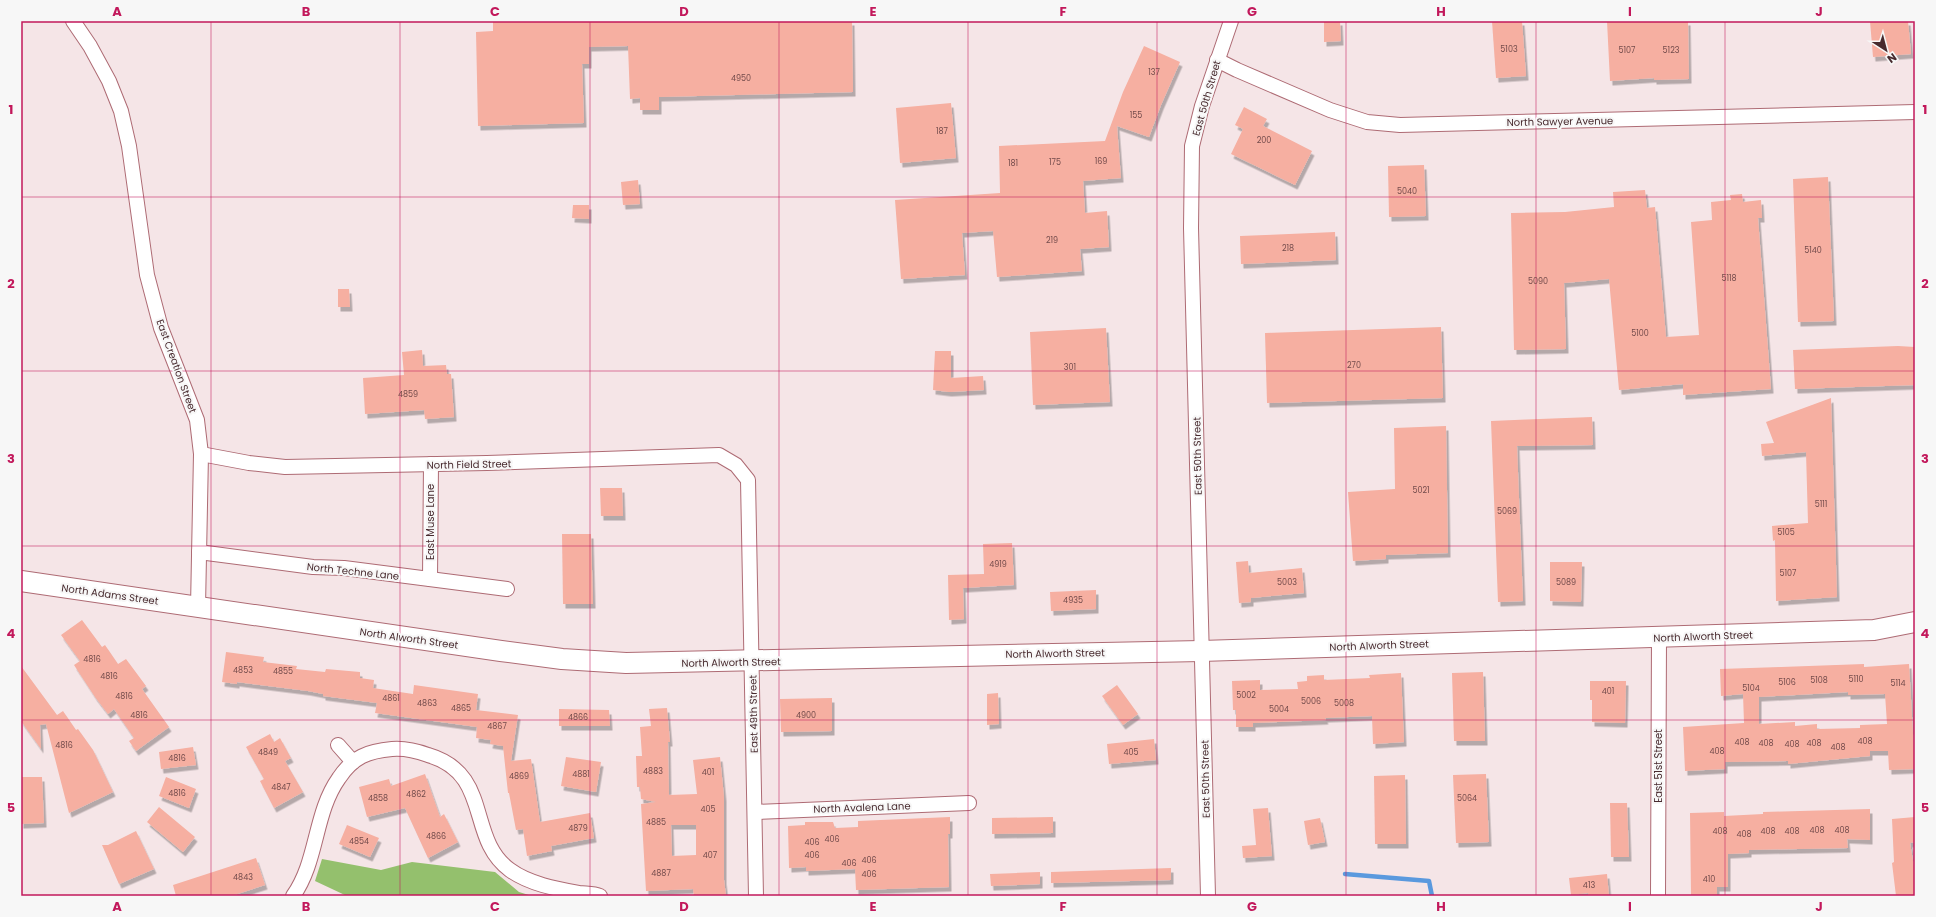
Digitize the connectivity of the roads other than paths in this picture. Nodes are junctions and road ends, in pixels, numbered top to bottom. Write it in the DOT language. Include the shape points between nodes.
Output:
graph roads {
  1 [pos="73,21"];
  2 [pos="1231,21"];
  3 [pos="1217,60"];
  4 [pos="1915,112"];
  5 [pos="201,454"];
  6 [pos="431,464"];
  7 [pos="736,465"];
  8 [pos="199,552"];
  9 [pos="430,579"];
  10 [pos="21,581"];
  11 [pos="508,589"];
  12 [pos="198,607"];
  13 [pos="1915,622"];
  14 [pos="1659,637"];
  15 [pos="1202,650"];
  16 [pos="752,662"];
  17 [pos="338,745"];
  18 [pos="353,762"];
  19 [pos="969,804"];
  20 [pos="754,812"];
  21 [pos="294,896"];
  22 [pos="600,896"];
  23 [pos="756,896"];
  24 [pos="1208,896"];
  25 [pos="1658,896"];
  1 -- 5 [label="street, East Creation Street" via="105,74 120,111 129,146 147,275 161,328 197,420"];
  2 -- 3 [label="street, East 50th Street"];
  3 -- 4 [label="street, North Sawyer Avenue" via="1330,110 1367,122 1400,125"];
  3 -- 15 [label="street, East 50th Street" via="1192,146 1191,228"];
  5 -- 6 [label="street, North Field Street" via="285,467"];
  5 -- 8 [label="street, East Creation Street"];
  6 -- 7 [label="street, North Field Street" via="719,455"];
  6 -- 9 [label="street, East Muse Lane"];
  7 -- 16 [label="street, East 49th Street" via="748,480"];
  8 -- 9 [label="street, North Techne Lane"];
  8 -- 12 [label="street, East Creation Street"];
  9 -- 11 [label="street, North Techne Lane"];
  10 -- 12 [label="street, North Adams Street"];
  12 -- 16 [label="street, North Alworth Street" via="562,659 626,663"];
  13 -- 14 [label="street, North Alworth Street" via="1874,630"];
  14 -- 15 [label="street, North Alworth Street"];
  14 -- 25 [label="street, East 51st Street"];
  15 -- 16 [label="street, North Alworth Street"];
  15 -- 24 [label="street, East 50th Street"];
  16 -- 20 [label="street, East 49th Street"];
  17 -- 18 [label="street"];
  18 -- 21 [label="street" via="330,792 305,875"];
  18 -- 22 [label="street" via="374,750 396,749 440,758 457,770 470,785 486,838 496,855 510,870 546,885"];
  19 -- 20 [label="street, North Avalena Lane"];
  20 -- 23 [label="street, East 49th Street"];
}
